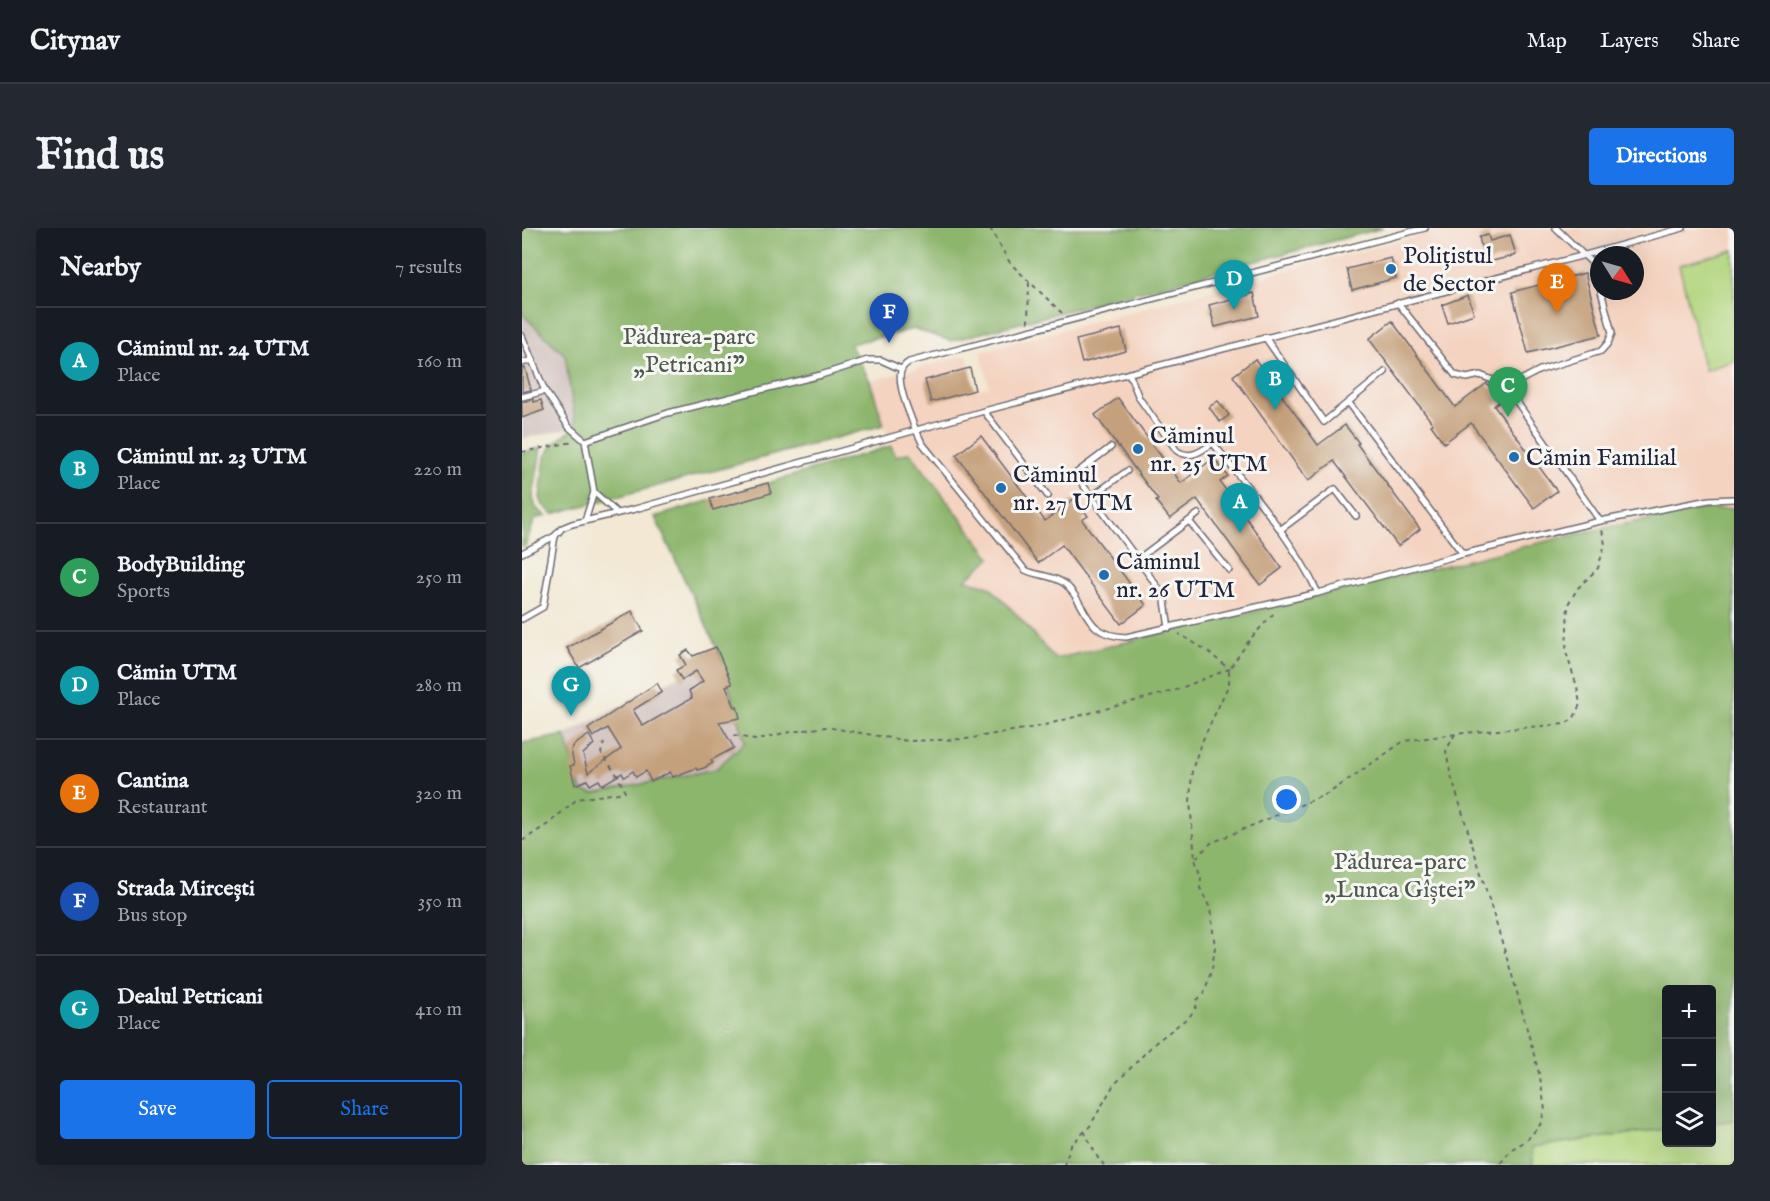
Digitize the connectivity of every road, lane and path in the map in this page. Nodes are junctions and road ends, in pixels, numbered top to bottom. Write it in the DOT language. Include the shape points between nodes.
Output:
graph roads {
  1 [pos="990,228"];
  2 [pos="1425,228"];
  3 [pos="1556,228"];
  4 [pos="1683,228"];
  5 [pos="1585,255"];
  6 [pos="1590,261"];
  7 [pos="1029,281"];
  8 [pos="1603,300"];
  9 [pos="1398,303"];
  10 [pos="1070,321"];
  11 [pos="1028,332"];
  12 [pos="522,336"];
  13 [pos="1265,338"];
  14 [pos="533,360"];
  15 [pos="522,363"];
  16 [pos="901,369"];
  17 [pos="1386,372"];
  18 [pos="1129,373"];
  19 [pos="1504,385"];
  20 [pos="545,391"];
  21 [pos="522,398"];
  22 [pos="1349,403"];
  23 [pos="984,411"];
  24 [pos="915,429"];
  25 [pos="585,441"];
  26 [pos="1111,447"];
  27 [pos="522,452"];
  28 [pos="1127,471"];
  29 [pos="594,492"];
  30 [pos="1048,496"];
  31 [pos="1091,497"];
  32 [pos="1734,499"];
  33 [pos="617,513"];
  34 [pos="1198,514"];
  35 [pos="1356,516"];
  36 [pos="585,521"];
  37 [pos="1189,521"];
  38 [pos="1600,521"];
  39 [pos="1280,530"];
  40 [pos="555,536"];
  41 [pos="522,553"];
  42 [pos="1463,554"];
  43 [pos="1138,560"];
  44 [pos="1229,570"];
  45 [pos="1318,593"];
  46 [pos="1284,607"];
  47 [pos="522,619"];
  48 [pos="1169,628"];
  49 [pos="1229,669"];
  50 [pos="1455,734"];
  51 [pos="734,735"];
  52 [pos="604,743"];
  53 [pos="522,841"];
  54 [pos="1195,859"];
  55 [pos="1083,1131"];
  56 [pos="1064,1165"];
  57 [pos="1104,1165"];
  58 [pos="1499,1165"];
  1 -- 7 [label="path" via="1010,263"];
  2 -- 10 [label="lane"];
  3 -- 5 [label="lane"];
  4 -- 5 [label="lane"];
  5 -- 6 [label="lane"];
  5 -- 9 [label="lane"];
  7 -- 10 [label="path"];
  7 -- 11 [label="path"];
  8 -- 19 [label="lane" via="1612,333 1601,351"];
  9 -- 13 [label="lane"];
  9 -- 19 [label="lane" via="1455,375 1480,375"];
  10 -- 11 [label="lane"];
  11 -- 16 [label="lane" via="909,362"];
  12 -- 14 [label="lane"];
  13 -- 18 [label="lane"];
  13 -- 22 [label="lane" via="1324,422"];
  14 -- 15 [label="lane"];
  14 -- 20 [label="lane"];
  16 -- 24 [label="lane" via="899,381"];
  16 -- 25 [label="lane" via="881,360 868,360 668,413"];
  17 -- 22 [label="lane"];
  18 -- 23 [label="lane"];
  18 -- 39 [label="lane" via="1139,399 1177,451 1189,456 1213,443"];
  19 -- 38 [label="lane"];
  20 -- 21 [label="lane"];
  20 -- 25 [label="lane" via="569,427"];
  22 -- 42 [label="lane"];
  23 -- 24 [label="lane"];
  23 -- 30 [label="lane"];
  24 -- 33 [label="lane"];
  24 -- 48 [label="lane" via="922,443 1024,570 1058,579 1067,586 1089,620 1103,633 1126,637"];
  25 -- 27 [label="path"];
  25 -- 29 [label="lane"];
  26 -- 31 [label="lane" via="1075,474"];
  28 -- 31 [label="lane"];
  29 -- 33 [label="lane"];
  29 -- 36 [label="lane"];
  31 -- 43 [label="lane"];
  32 -- 38 [label="lane" via="1709,500"];
  33 -- 36 [label="lane"];
  34 -- 37 [label="lane"];
  35 -- 39 [label="lane" via="1335,489"];
  36 -- 40 [label="lane" via="562,528"];
  37 -- 43 [label="lane"];
  37 -- 44 [label="lane"];
  38 -- 42 [label="lane"];
  38 -- 50 [label="path" via="1605,544 1599,568 1568,604 1566,652 1580,704 1574,718 1565,724"];
  39 -- 45 [label="lane"];
  40 -- 41 [label="lane"];
  40 -- 47 [label="lane" via="543,607"];
  42 -- 45 [label="lane"];
  43 -- 48 [label="lane" via="1164,597"];
  45 -- 48 [label="lane"];
  46 -- 49 [label="path" via="1274,612"];
  48 -- 49 [label="path"];
  49 -- 51 [label="path" via="1176,690 1041,726 966,739 908,741 826,727 755,741"];
  49 -- 54 [label="path" via="1229,684 1192,770 1190,802"];
  50 -- 54 [label="path" via="1404,741 1329,793 1211,843"];
  50 -- 58 [label="path" via="1446,751 1449,772 1515,985 1545,1110 1540,1125"];
  52 -- 53 [label="path" via="601,753 625,792 577,799"];
  54 -- 55 [label="path" via="1200,888 1210,908 1215,947 1204,994 1190,1016 1128,1068"];
  55 -- 56 [label="path" via="1071,1145"];
  55 -- 57 [label="path"];
}
